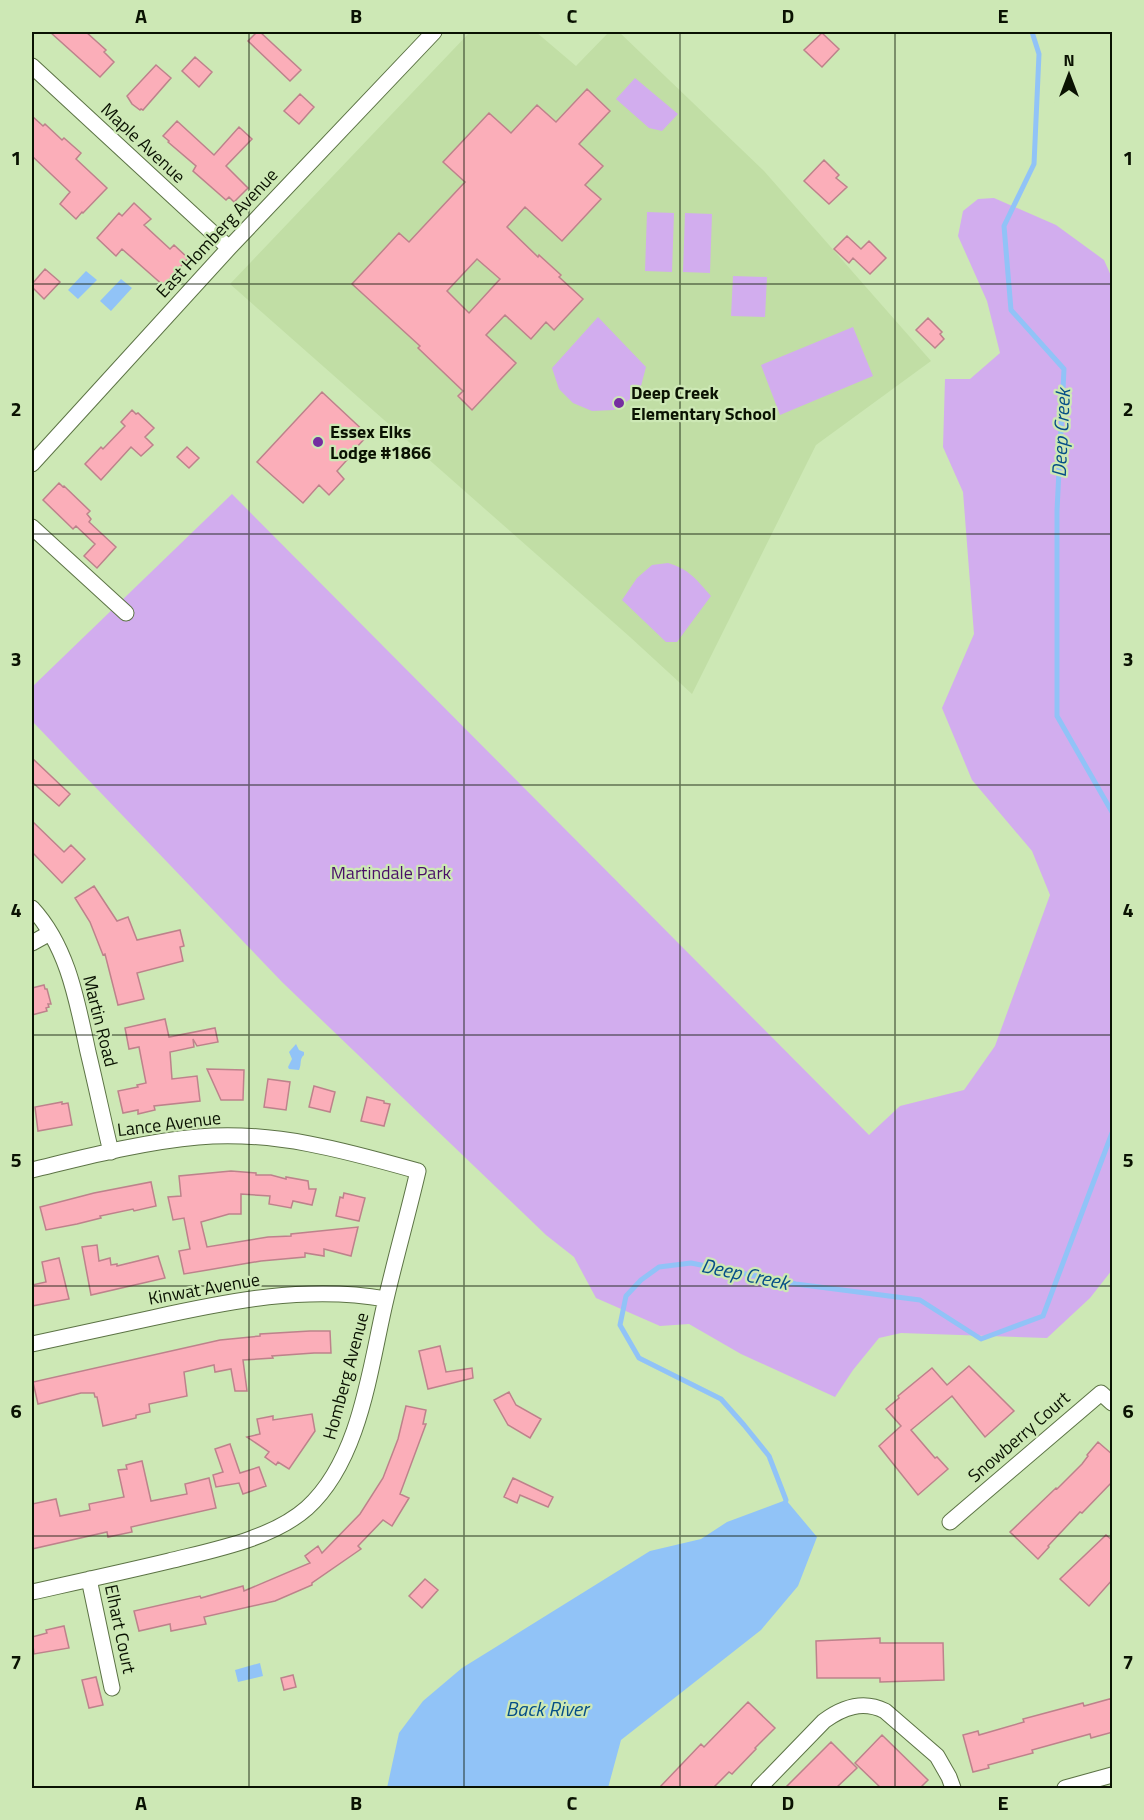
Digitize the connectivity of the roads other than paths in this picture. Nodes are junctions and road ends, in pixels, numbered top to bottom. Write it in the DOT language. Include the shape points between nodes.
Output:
graph roads {
  1 [pos="434,32"];
  2 [pos="32,66"];
  3 [pos="229,248"];
  4 [pos="32,464"];
  5 [pos="32,527"];
  6 [pos="126,613"];
  7 [pos="32,908"];
  8 [pos="50,933"];
  9 [pos="32,943"];
  10 [pos="111,1152"];
  11 [pos="32,1170"];
  12 [pos="418,1171"];
  13 [pos="386,1299"];
  14 [pos="32,1344"];
  15 [pos="1113,1403"];
  16 [pos="950,1522"];
  17 [pos="89,1579"];
  18 [pos="32,1592"];
  19 [pos="112,1688"];
  20 [pos="1113,1775"];
  21 [pos="759,1788"];
  22 [pos="953,1788"];
  23 [pos="1065,1788"];
  1 -- 3 [label="street, East Homberg Avenue"];
  2 -- 3 [label="street, Maple Avenue"];
  3 -- 4 [label="street, East Homberg Avenue"];
  5 -- 6 [label="street"];
  7 -- 8 [label="street, Martin Road"];
  8 -- 9 [label="street"];
  8 -- 10 [label="street, Martin Road" via="77,1000"];
  10 -- 11 [label="street, Lance Avenue"];
  10 -- 12 [label="street, Lance Avenue" via="198,1137 275,1138"];
  12 -- 13 [label="street, Homberg Avenue"];
  13 -- 14 [label="street, Kinwat Avenue" via="336,1293 286,1294 215,1304"];
  13 -- 17 [label="street, Homberg Avenue" via="353,1433 339,1467 307,1508 257,1537 224,1548"];
  15 -- 16 [label="street, Snowberry Court" via="1101,1392"];
  17 -- 18 [label="street, Homberg Avenue"];
  17 -- 19 [label="street, Elhart Court"];
  20 -- 23 [label="street"];
  21 -- 22 [label="street" via="824,1721 837,1712 865,1705 885,1712 937,1756"];
}
